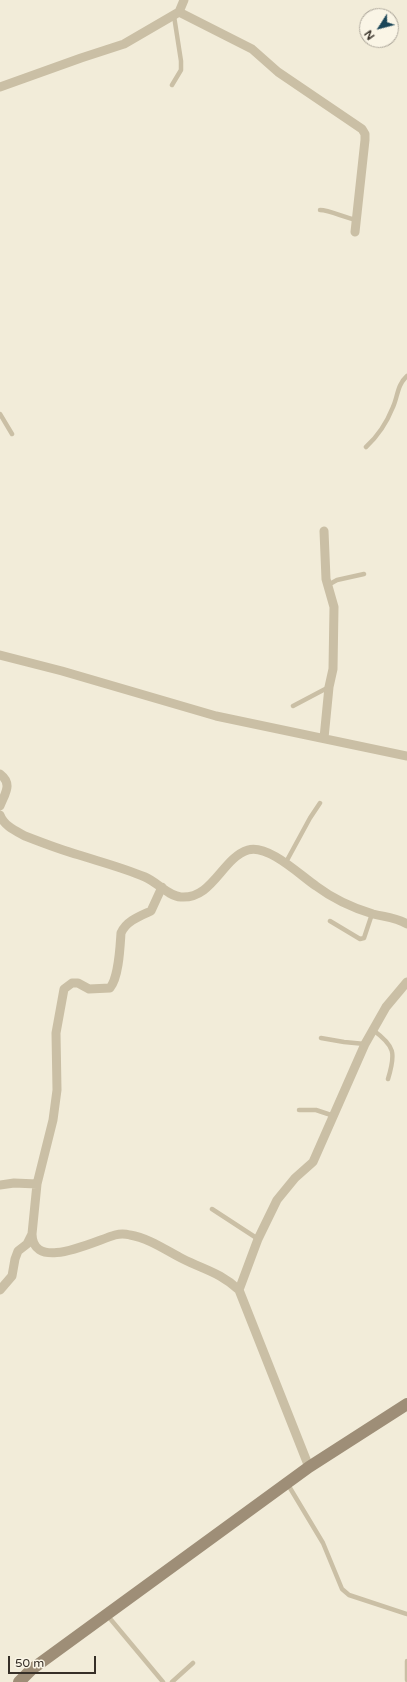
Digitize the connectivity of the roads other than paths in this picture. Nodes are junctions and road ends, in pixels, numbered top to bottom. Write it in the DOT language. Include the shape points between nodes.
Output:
graph roads {
  1 [pos="184,0"];
  2 [pos="177,14"];
  3 [pos="172,85"];
  4 [pos="0,86"];
  5 [pos="320,210"];
  6 [pos="356,220"];
  7 [pos="355,232"];
  8 [pos="407,376"];
  9 [pos="0,414"];
  10 [pos="12,434"];
  11 [pos="366,447"];
  12 [pos="324,531"];
  13 [pos="364,574"];
  14 [pos="328,585"];
  15 [pos="0,655"];
  16 [pos="329,687"];
  17 [pos="293,706"];
  18 [pos="324,738"];
  19 [pos="407,756"];
  20 [pos="0,774"];
  21 [pos="320,803"];
  22 [pos="0,806"];
  23 [pos="0,815"];
  24 [pos="285,864"];
  25 [pos="162,887"];
  26 [pos="372,914"];
  27 [pos="330,921"];
  28 [pos="407,924"];
  29 [pos="407,982"];
  30 [pos="373,1030"];
  31 [pos="321,1038"];
  32 [pos="366,1044"];
  33 [pos="388,1079"];
  34 [pos="299,1110"];
  35 [pos="334,1116"];
  36 [pos="37,1184"];
  37 [pos="0,1185"];
  38 [pos="212,1209"];
  39 [pos="32,1234"];
  40 [pos="258,1239"];
  41 [pos="0,1290"];
  42 [pos="239,1290"];
  43 [pos="407,1404"];
  44 [pos="309,1467"];
  45 [pos="287,1483"];
  46 [pos="407,1614"];
  47 [pos="107,1615"];
  48 [pos="407,1661"];
  49 [pos="193,1663"];
  50 [pos="407,1680"];
  51 [pos="19,1682"];
  52 [pos="163,1682"];
  53 [pos="172,1682"];
  1 -- 2 [label="street"];
  2 -- 3 [label="lane" via="181,70"];
  2 -- 4 [label="street" via="124,44"];
  2 -- 6 [label="street" via="252,49 278,72 362,129 365,140"];
  5 -- 6 [label="lane"];
  6 -- 7 [label="street"];
  8 -- 11 [label="lane" via="401,382 388,416 374,440"];
  9 -- 10 [label="lane"];
  12 -- 14 [label="street"];
  13 -- 14 [label="lane" via="337,580"];
  14 -- 16 [label="street" via="334,607 333,669"];
  15 -- 18 [label="street" via="216,716"];
  16 -- 17 [label="lane"];
  16 -- 18 [label="street"];
  18 -- 19 [label="street"];
  20 -- 22 [label="street" via="8,784"];
  21 -- 24 [label="lane"];
  23 -- 25 [label="street" via="12,830 25,836 146,877"];
  24 -- 25 [label="street" via="262,850 249,850 237,856 209,886 194,896 181,897 171,894"];
  24 -- 26 [label="street" via="317,887"];
  25 -- 36 [label="street" via="151,911 123,928 116,976 110,988 89,989 72,983 64,989 56,1033 57,1090 53,1120"];
  26 -- 27 [label="lane" via="364,938 360,939"];
  26 -- 28 [label="street" via="398,919"];
  29 -- 30 [label="street" via="386,1007"];
  30 -- 32 [label="street"];
  30 -- 33 [label="lane" via="386,1040 392,1053"];
  31 -- 32 [label="lane"];
  32 -- 35 [label="street"];
  34 -- 35 [label="lane" via="316,1110"];
  35 -- 40 [label="street" via="313,1162 295,1178 277,1200"];
  36 -- 37 [label="street"];
  36 -- 39 [label="street"];
  38 -- 40 [label="lane"];
  39 -- 41 [label="street" via="18,1251 12,1276"];
  39 -- 42 [label="street" via="35,1247 43,1252 52,1253 78,1248 116,1234 131,1235 216,1273"];
  40 -- 42 [label="street"];
  42 -- 44 [label="street"];
  43 -- 44 [label="street"];
  44 -- 45 [label="street"];
  45 -- 46 [label="lane" via="323,1543 342,1589 349,1595"];
  45 -- 47 [label="street"];
  47 -- 51 [label="street" via="32,1669"];
  47 -- 52 [label="lane"];
  48 -- 50 [label="lane"];
  49 -- 53 [label="lane"];
}
